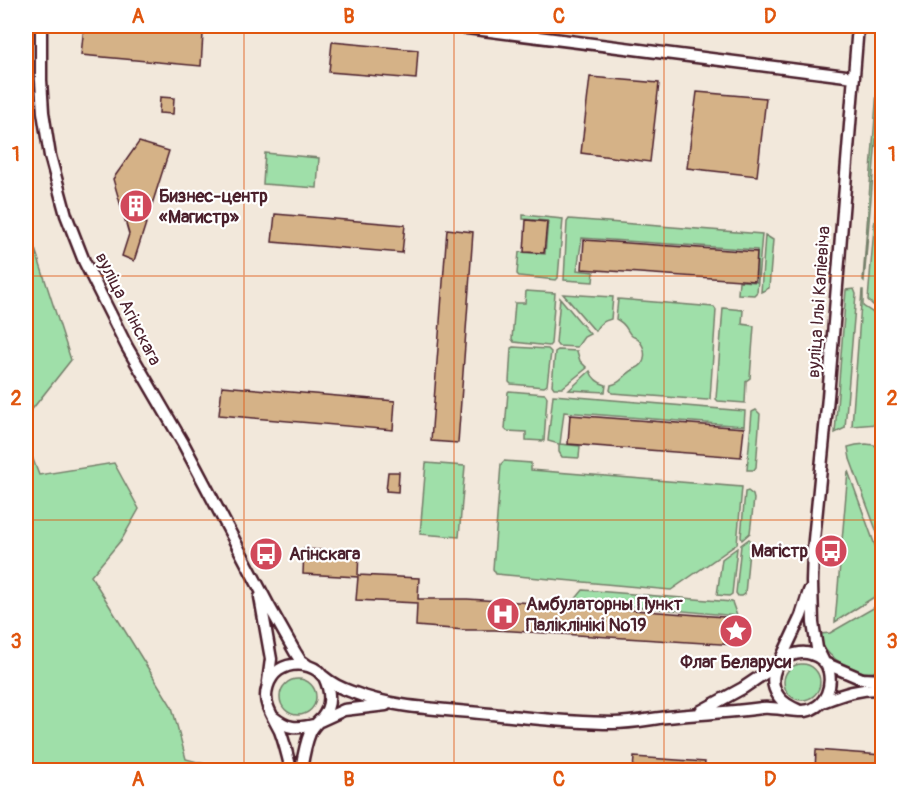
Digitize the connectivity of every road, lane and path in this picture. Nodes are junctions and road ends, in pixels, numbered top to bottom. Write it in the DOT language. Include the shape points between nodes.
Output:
graph roads {
  1 [pos="41,26"];
  2 [pos="451,26"];
  3 [pos="858,26"];
  4 [pos="854,78"];
  5 [pos="812,582"];
  6 [pos="258,585"];
  7 [pos="779,662"];
  8 [pos="825,662"];
  9 [pos="308,666"];
  10 [pos="324,677"];
  11 [pos="882,680"];
  12 [pos="267,687"];
  13 [pos="882,689"];
  14 [pos="822,702"];
  15 [pos="395,704"];
  16 [pos="798,710"];
  17 [pos="273,716"];
  18 [pos="683,716"];
  19 [pos="317,723"];
  20 [pos="291,771"];
  21 [pos="301,771"];
  1 -- 6 [label="street, вуліца Агінскага" via="47,141 72,233 126,347 183,443"];
  2 -- 4 [label="street"];
  3 -- 4 [label="street, вуліца Ільі Капіевіча"];
  4 -- 5 [label="street, вуліца Ільі Капіевіча"];
  5 -- 7 [label="street, вуліца Ільі Капіевіча"];
  5 -- 8 [label="street, вуліца Ільі Капіевіча" via="814,633"];
  6 -- 9 [label="street, вуліца Агінскага" via="295,652"];
  6 -- 12 [label="street, вуліца Агінскага" via="271,659"];
  7 -- 8 [label="street" via="802,652"];
  7 -- 16 [label="street" via="773,675 775,690 784,703"];
  7 -- 18 [label="street" via="722,701"];
  8 -- 11 [label="street" via="862,679"];
  8 -- 14 [label="street" via="830,683"];
  9 -- 10 [label="street"];
  9 -- 12 [label="street" via="298,664 279,670"];
  10 -- 15 [label="street" via="349,692"];
  10 -- 19 [label="street" via="330,701"];
  12 -- 17 [label="street" via="268,708"];
  13 -- 14 [label="street" via="854,690"];
  14 -- 16 [label="street" via="805,712"];
  15 -- 18 [label="street" via="615,723"];
  15 -- 19 [label="street" via="344,710"];
  16 -- 18 [label="street" via="764,707"];
  17 -- 19 [label="street" via="290,727"];
  17 -- 20 [label="street"];
  19 -- 21 [label="street" via="306,744"];
}
